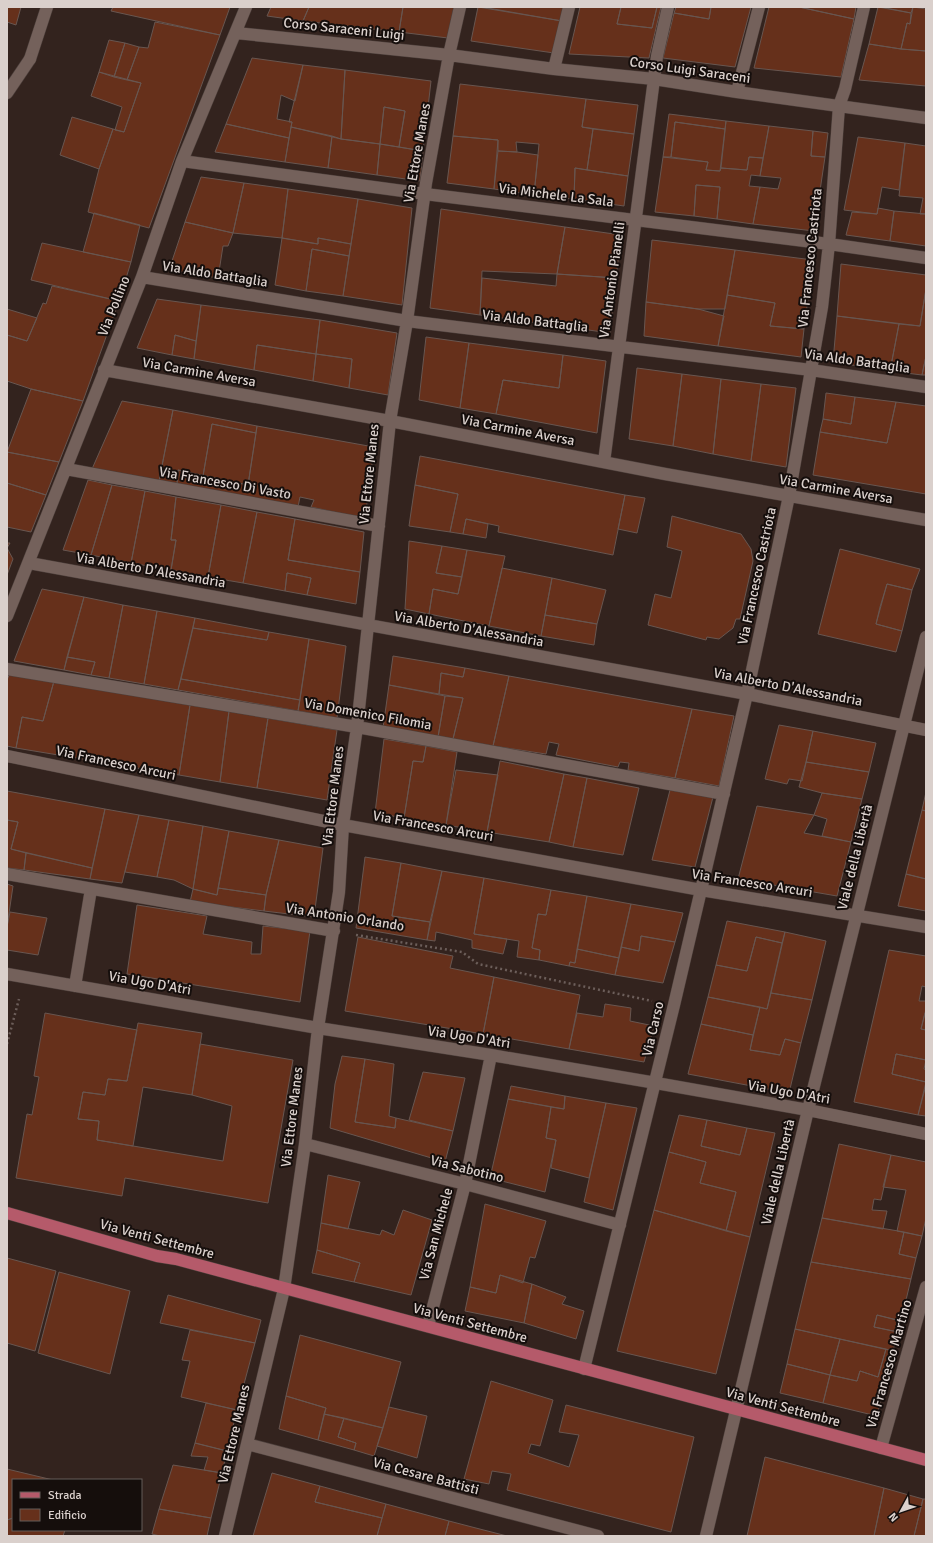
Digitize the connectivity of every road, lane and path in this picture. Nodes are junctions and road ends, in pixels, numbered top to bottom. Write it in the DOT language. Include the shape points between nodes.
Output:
graph roads {
  1 [pos="47,7"];
  2 [pos="246,7"];
  3 [pos="460,7"];
  4 [pos="569,7"];
  5 [pos="668,7"];
  6 [pos="759,7"];
  7 [pos="864,7"];
  8 [pos="236,33"];
  9 [pos="449,55"];
  10 [pos="554,69"];
  11 [pos="654,79"];
  12 [pos="737,92"];
  13 [pos="7,93"];
  14 [pos="839,106"];
  15 [pos="926,118"];
  16 [pos="182,161"];
  17 [pos="425,194"];
  18 [pos="635,220"];
  19 [pos="829,244"];
  20 [pos="926,258"];
  21 [pos="142,277"];
  22 [pos="407,321"];
  23 [pos="619,346"];
  24 [pos="104,370"];
  25 [pos="811,370"];
  26 [pos="926,387"];
  27 [pos="390,420"];
  28 [pos="604,462"];
  29 [pos="66,469"];
  30 [pos="789,496"];
  31 [pos="926,520"];
  32 [pos="379,526"];
  33 [pos="29,563"];
  34 [pos="7,616"];
  35 [pos="367,626"];
  36 [pos="926,637"];
  37 [pos="7,669"];
  38 [pos="747,694"];
  39 [pos="904,725"];
  40 [pos="357,727"];
  41 [pos="926,730"];
  42 [pos="7,756"];
  43 [pos="724,794"];
  44 [pos="343,825"];
  45 [pos="7,874"];
  46 [pos="91,889"];
  47 [pos="701,890"];
  48 [pos="856,915"];
  49 [pos="926,927"];
  50 [pos="334,932"];
  51 [pos="7,974"];
  52 [pos="25,977"];
  53 [pos="75,986"];
  54 [pos="674,1005"];
  55 [pos="318,1028"];
  56 [pos="7,1044"];
  57 [pos="491,1055"];
  58 [pos="656,1084"];
  59 [pos="808,1110"];
  60 [pos="926,1134"];
  61 [pos="305,1144"];
  62 [pos="465,1184"];
  63 [pos="7,1214"];
  64 [pos="620,1225"];
  65 [pos="926,1287"];
  66 [pos="284,1289"];
  67 [pos="428,1326"];
  68 [pos="584,1369"];
  69 [pos="736,1410"];
  70 [pos="247,1444"];
  71 [pos="881,1448"];
  72 [pos="926,1460"];
  73 [pos="225,1536"];
  74 [pos="598,1536"];
  75 [pos="706,1536"];
  1 -- 13 [label="street" via="30,59"];
  2 -- 8 [label="street, Via Pollino"];
  3 -- 9 [label="street, Via Ettore Manes"];
  4 -- 10 [label="street"];
  5 -- 11 [label="street, Via Antonio Pianelli" via="656,56"];
  6 -- 12 [label="street"];
  7 -- 14 [label="street, Via Francesco Castriota"];
  8 -- 9 [label="street, Corso Saraceni Luigi"];
  8 -- 16 [label="street, Via Pollino"];
  9 -- 10 [label="street, Corso Luigi Saraceni"];
  9 -- 17 [label="street, Via Ettore Manes"];
  10 -- 11 [label="street, Corso Luigi Saraceni"];
  11 -- 12 [label="street, Corso Luigi Saraceni"];
  11 -- 18 [label="street, Via Antonio Pianelli"];
  12 -- 14 [label="street, Corso Luigi Saraceni"];
  14 -- 15 [label="street, Corso Luigi Saraceni"];
  14 -- 19 [label="street, Via Francesco Castriota"];
  16 -- 17 [label="street, Via Michele La Sala"];
  16 -- 21 [label="street, Via Pollino"];
  17 -- 18 [label="street, Via Michele La Sala"];
  17 -- 22 [label="street, Via Ettore Manes"];
  18 -- 19 [label="street, Via Michele La Sala"];
  18 -- 23 [label="street, Via Antonio Pianelli"];
  19 -- 20 [label="street, Via Michele La Sala"];
  19 -- 25 [label="street, Via Francesco Castriota"];
  21 -- 22 [label="street, Via Aldo Battaglia"];
  21 -- 24 [label="street, Via Pollino"];
  22 -- 23 [label="street, Via Aldo Battaglia"];
  22 -- 27 [label="street, Via Ettore Manes"];
  23 -- 25 [label="street, Via Aldo Battaglia"];
  23 -- 28 [label="street, Via Antonio Pianelli"];
  24 -- 27 [label="street, Via Carmine Aversa"];
  24 -- 29 [label="street, Via Pollino"];
  25 -- 26 [label="street, Via Aldo Battaglia"];
  25 -- 30 [label="street, Via Francesco Castriota"];
  27 -- 28 [label="street, Via Carmine Aversa"];
  27 -- 32 [label="street, Via Ettore Manes"];
  28 -- 30 [label="street, Via Carmine Aversa"];
  29 -- 32 [label="street, Via Francesco Di Vasto"];
  29 -- 33 [label="street, Via Pollino"];
  30 -- 31 [label="street, Via Carmine Aversa"];
  30 -- 38 [label="street, Via Francesco Castriota"];
  32 -- 35 [label="street, Via Ettore Manes"];
  33 -- 34 [label="street, Via Pollino"];
  33 -- 35 [label="street, Via Alberto D'Alessandria"];
  35 -- 38 [label="street, Via Alberto D'Alessandria"];
  35 -- 40 [label="street, Via Ettore Manes"];
  36 -- 39 [label="street, Viale della Libertà"];
  37 -- 40 [label="street, Via Domenico Filomia"];
  38 -- 39 [label="street, Via Alberto D'Alessandria"];
  38 -- 43 [label="street, Via Carso"];
  39 -- 41 [label="street, Via Alberto D'Alessandria"];
  39 -- 48 [label="street, Viale della Libertà"];
  40 -- 43 [label="street, Via Domenico Filomia"];
  40 -- 44 [label="street, Via Ettore Manes"];
  42 -- 44 [label="street, Via Francesco Arcuri"];
  43 -- 47 [label="street, Via Carso"];
  44 -- 47 [label="street, Via Francesco Arcuri"];
  44 -- 50 [label="street, Via Ettore Manes"];
  45 -- 46 [label="street, Via Antonio Orlando"];
  46 -- 50 [label="street, Via Antonio Orlando"];
  46 -- 53 [label="street"];
  47 -- 48 [label="street, Via Francesco Arcuri"];
  47 -- 54 [label="street, Via Carso"];
  48 -- 49 [label="street, Via Francesco Arcuri"];
  48 -- 59 [label="street, Viale della Libertà"];
  50 -- 54 [label="path, Via Antonio Orlando" via="462,952 478,964"];
  50 -- 55 [label="street, Via Ettore Manes"];
  51 -- 52 [label="street, Via Ugo D'Atri"];
  52 -- 53 [label="street, Via Ugo D'Atri"];
  52 -- 56 [label="path"];
  53 -- 55 [label="street, Via Ugo D'Atri"];
  54 -- 58 [label="street, Via Carso"];
  55 -- 57 [label="street, Via Ugo D'Atri"];
  55 -- 61 [label="street, Via Ettore Manes"];
  57 -- 58 [label="street, Via Ugo D'Atri"];
  57 -- 62 [label="street, Via San Michele"];
  58 -- 59 [label="street, Via Ugo D'Atri"];
  58 -- 64 [label="street, Via Carso"];
  59 -- 60 [label="street, Via Ugo D'Atri"];
  59 -- 69 [label="street, Viale della Libertà"];
  61 -- 62 [label="street, Via Sabotino"];
  61 -- 66 [label="street, Via Ettore Manes"];
  62 -- 64 [label="street, Via Sabotino"];
  62 -- 67 [label="street, Via San Michele"];
  63 -- 66 [label="main road, Via Venti Settembre"];
  64 -- 68 [label="street, Via Carso"];
  65 -- 71 [label="street, Via Francesco Martino"];
  66 -- 67 [label="main road, Via Venti Settembre"];
  66 -- 70 [label="street, Via Ettore Manes"];
  67 -- 68 [label="main road, Via Venti Settembre"];
  68 -- 69 [label="main road, Via Venti Settembre"];
  69 -- 71 [label="main road, Via Venti Settembre"];
  69 -- 75 [label="street, Viale della Libertà"];
  70 -- 73 [label="street, Via Ettore Manes"];
  70 -- 74 [label="street, Via Cesare Battisti"];
  71 -- 72 [label="main road, Via Venti Settembre"];
}
